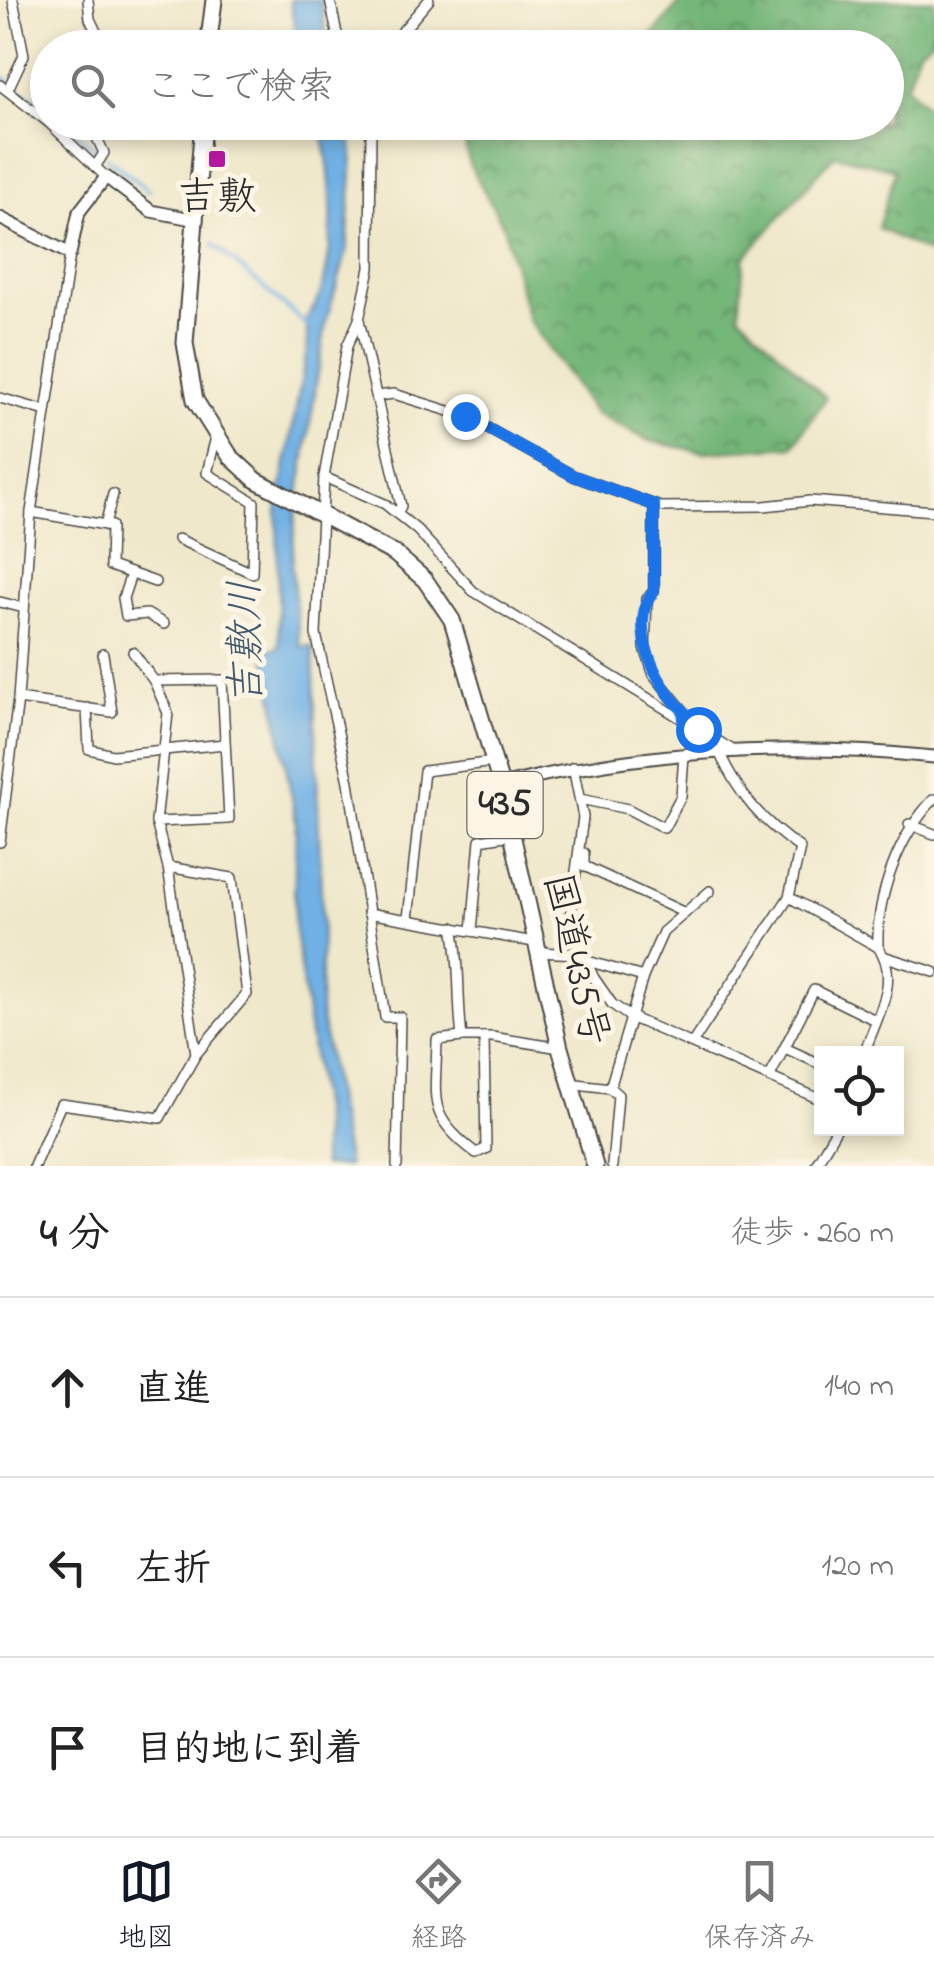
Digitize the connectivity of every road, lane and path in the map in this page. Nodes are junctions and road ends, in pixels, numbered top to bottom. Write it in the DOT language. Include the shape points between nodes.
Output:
graph roads {
  1 [pos="14,0"];
  2 [pos="88,0"];
  3 [pos="214,0"];
  4 [pos="330,0"];
  5 [pos="429,0"];
  6 [pos="95,30"];
  7 [pos="210,30"];
  8 [pos="336,30"];
  9 [pos="403,30"];
  10 [pos="4,87"];
  11 [pos="30,108"];
  12 [pos="67,140"];
  13 [pos="99,140"];
  14 [pos="201,140"];
  15 [pos="372,140"];
  16 [pos="95,167"];
  17 [pos="106,176"];
  18 [pos="0,218"];
  19 [pos="197,220"];
  20 [pos="70,254"];
  21 [pos="359,320"];
  22 [pos="377,396"];
  23 [pos="0,398"];
  24 [pos="46,412"];
  25 [pos="216,437"];
  26 [pos="324,477"];
  27 [pos="113,494"];
  28 [pos="654,505"];
  29 [pos="934,511"];
  30 [pos="31,512"];
  31 [pos="397,514"];
  32 [pos="318,515"];
  33 [pos="105,525"];
  34 [pos="178,539"];
  35 [pos="131,574"];
  36 [pos="155,582"];
  37 [pos="0,602"];
  38 [pos="24,608"];
  39 [pos="164,624"];
  40 [pos="133,652"];
  41 [pos="103,654"];
  42 [pos="154,681"];
  43 [pos="18,699"];
  44 [pos="87,708"];
  45 [pos="684,720"];
  46 [pos="225,744"];
  47 [pos="161,750"];
  48 [pos="738,753"];
  49 [pos="720,754"];
  50 [pos="684,756"];
  51 [pos="934,757"];
  52 [pos="494,762"];
  53 [pos="573,767"];
  54 [pos="501,785"];
  55 [pos="580,798"];
  56 [pos="934,799"];
  57 [pos="156,822"];
  58 [pos="909,824"];
  59 [pos="0,833"];
  60 [pos="934,834"];
  61 [pos="512,835"];
  62 [pos="0,842"];
  63 [pos="584,853"];
  64 [pos="168,867"];
  65 [pos="710,891"];
  66 [pos="789,897"];
  67 [pos="368,913"];
  68 [pos="685,913"];
  69 [pos="408,919"];
  70 [pos="453,927"];
  71 [pos="472,931"];
  72 [pos="878,946"];
  73 [pos="536,947"];
  74 [pos="582,957"];
  75 [pos="886,957"];
  76 [pos="934,972"];
  77 [pos="643,977"];
  78 [pos="630,1017"];
  79 [pos="875,1020"];
  80 [pos="462,1037"];
  81 [pos="484,1037"];
  82 [pos="693,1042"];
  83 [pos="867,1046"];
  84 [pos="560,1048"];
  85 [pos="785,1048"];
  86 [pos="196,1054"];
  87 [pos="814,1061"];
  88 [pos="770,1076"];
  89 [pos="569,1083"];
  90 [pos="610,1088"];
  91 [pos="814,1096"];
  92 [pos="832,1136"];
  93 [pos="34,1166"];
  94 [pos="397,1166"];
  95 [pos="596,1166"];
  96 [pos="612,1166"];
  97 [pos="815,1166"];
  1 -- 10 [label="street" via="24,55"];
  2 -- 6 [label="street"];
  3 -- 7 [label="highway"];
  4 -- 8 [label="street"];
  5 -- 9 [label="street"];
  10 -- 11 [label="street"];
  12 -- 16 [label="street"];
  13 -- 16 [label="street" via="104,153"];
  14 -- 19 [label="highway, 国道435号 / 435"];
  15 -- 21 [label="street" via="371,250"];
  16 -- 17 [label="street"];
  17 -- 19 [label="street" via="151,211"];
  17 -- 20 [label="street" via="79,212"];
  18 -- 20 [label="street"];
  19 -- 25 [label="highway, 国道435号 / 435" via="184,343 196,400"];
  20 -- 24 [label="street"];
  21 -- 22 [label="street"];
  21 -- 26 [label="street" via="347,346"];
  22 -- 28 [label="street" via="394,394 465,416 574,476"];
  22 -- 31 [label="street" via="401,506"];
  23 -- 24 [label="street"];
  24 -- 30 [label="street"];
  25 -- 32 [label="highway, 国道435号 / 435" via="256,480"];
  25 -- 34 [label="street" via="207,473 254,502 252,573"];
  26 -- 31 [label="street"];
  26 -- 32 [label="street"];
  27 -- 33 [label="street"];
  28 -- 29 [label="street" via="810,500"];
  28 -- 45 [label="street" via="654,591 647,600 645,648"];
  30 -- 33 [label="street"];
  30 -- 38 [label="street"];
  31 -- 45 [label="street" via="472,591"];
  32 -- 52 [label="highway, 国道435号 / 435" via="395,554 441,602 462,646"];
  32 -- 67 [label="street" via="316,634 349,782"];
  33 -- 35 [label="street" via="111,526 110,566"];
  35 -- 36 [label="street"];
  35 -- 39 [label="street" via="123,598 126,616 147,614"];
  37 -- 38 [label="street"];
  38 -- 43 [label="street"];
  40 -- 42 [label="street"];
  41 -- 44 [label="street" via="112,712"];
  42 -- 46 [label="street" via="222,680"];
  42 -- 47 [label="street" via="168,713 168,740"];
  43 -- 44 [label="street"];
  43 -- 59 [label="street"];
  44 -- 47 [label="street" via="89,749"];
  45 -- 48 [label="street"];
  46 -- 47 [label="street"];
  46 -- 57 [label="street" via="228,819"];
  47 -- 57 [label="street"];
  48 -- 49 [label="street"];
  48 -- 51 [label="street"];
  49 -- 50 [label="street"];
  49 -- 66 [label="street" via="766,825 800,848"];
  50 -- 53 [label="street"];
  50 -- 55 [label="street" via="681,796 664,828 628,809"];
  52 -- 54 [label="highway, 国道435号 / 435"];
  52 -- 69 [label="street" via="424,770"];
  53 -- 54 [label="street"];
  53 -- 55 [label="street"];
  54 -- 61 [label="highway, 国道435号 / 435"];
  55 -- 74 [label="street" via="569,926"];
  56 -- 58 [label="street"];
  57 -- 64 [label="street"];
  58 -- 60 [label="street"];
  58 -- 72 [label="street" via="877,919"];
  59 -- 62 [label="street"];
  61 -- 71 [label="street" via="480,840"];
  61 -- 73 [label="highway, 国道435号 / 435"];
  63 -- 68 [label="street" via="584,870"];
  64 -- 86 [label="street"];
  64 -- 86 [label="street" via="232,878 247,994"];
  65 -- 68 [label="street"];
  66 -- 72 [label="street"];
  66 -- 82 [label="street"];
  67 -- 69 [label="street"];
  67 -- 94 [label="street" via="385,1017 400,1017"];
  68 -- 77 [label="street" via="663,932"];
  69 -- 70 [label="street"];
  70 -- 71 [label="street"];
  70 -- 80 [label="street"];
  71 -- 73 [label="street"];
  72 -- 75 [label="street"];
  73 -- 74 [label="street"];
  73 -- 84 [label="highway, 国道435号 / 435"];
  74 -- 77 [label="street"];
  74 -- 78 [label="street" via="612,1004"];
  75 -- 76 [label="street"];
  75 -- 79 [label="street" via="890,985"];
  77 -- 78 [label="street"];
  78 -- 82 [label="street"];
  78 -- 90 [label="street"];
  79 -- 83 [label="street"];
  79 -- 85 [label="street" via="814,990"];
  80 -- 81 [label="street"];
  80 -- 81 [label="street" via="436,1040 436,1104 445,1130 476,1154 486,1149"];
  81 -- 84 [label="street"];
  82 -- 88 [label="street"];
  84 -- 89 [label="highway, 国道435号 / 435"];
  85 -- 87 [label="street"];
  85 -- 88 [label="street"];
  86 -- 93 [label="street" via="160,1118 61,1104"];
  88 -- 91 [label="street"];
  89 -- 90 [label="street"];
  89 -- 95 [label="highway, 国道435号 / 435"];
  90 -- 96 [label="street" via="618,1095"];
  92 -- 97 [label="street"];
}
